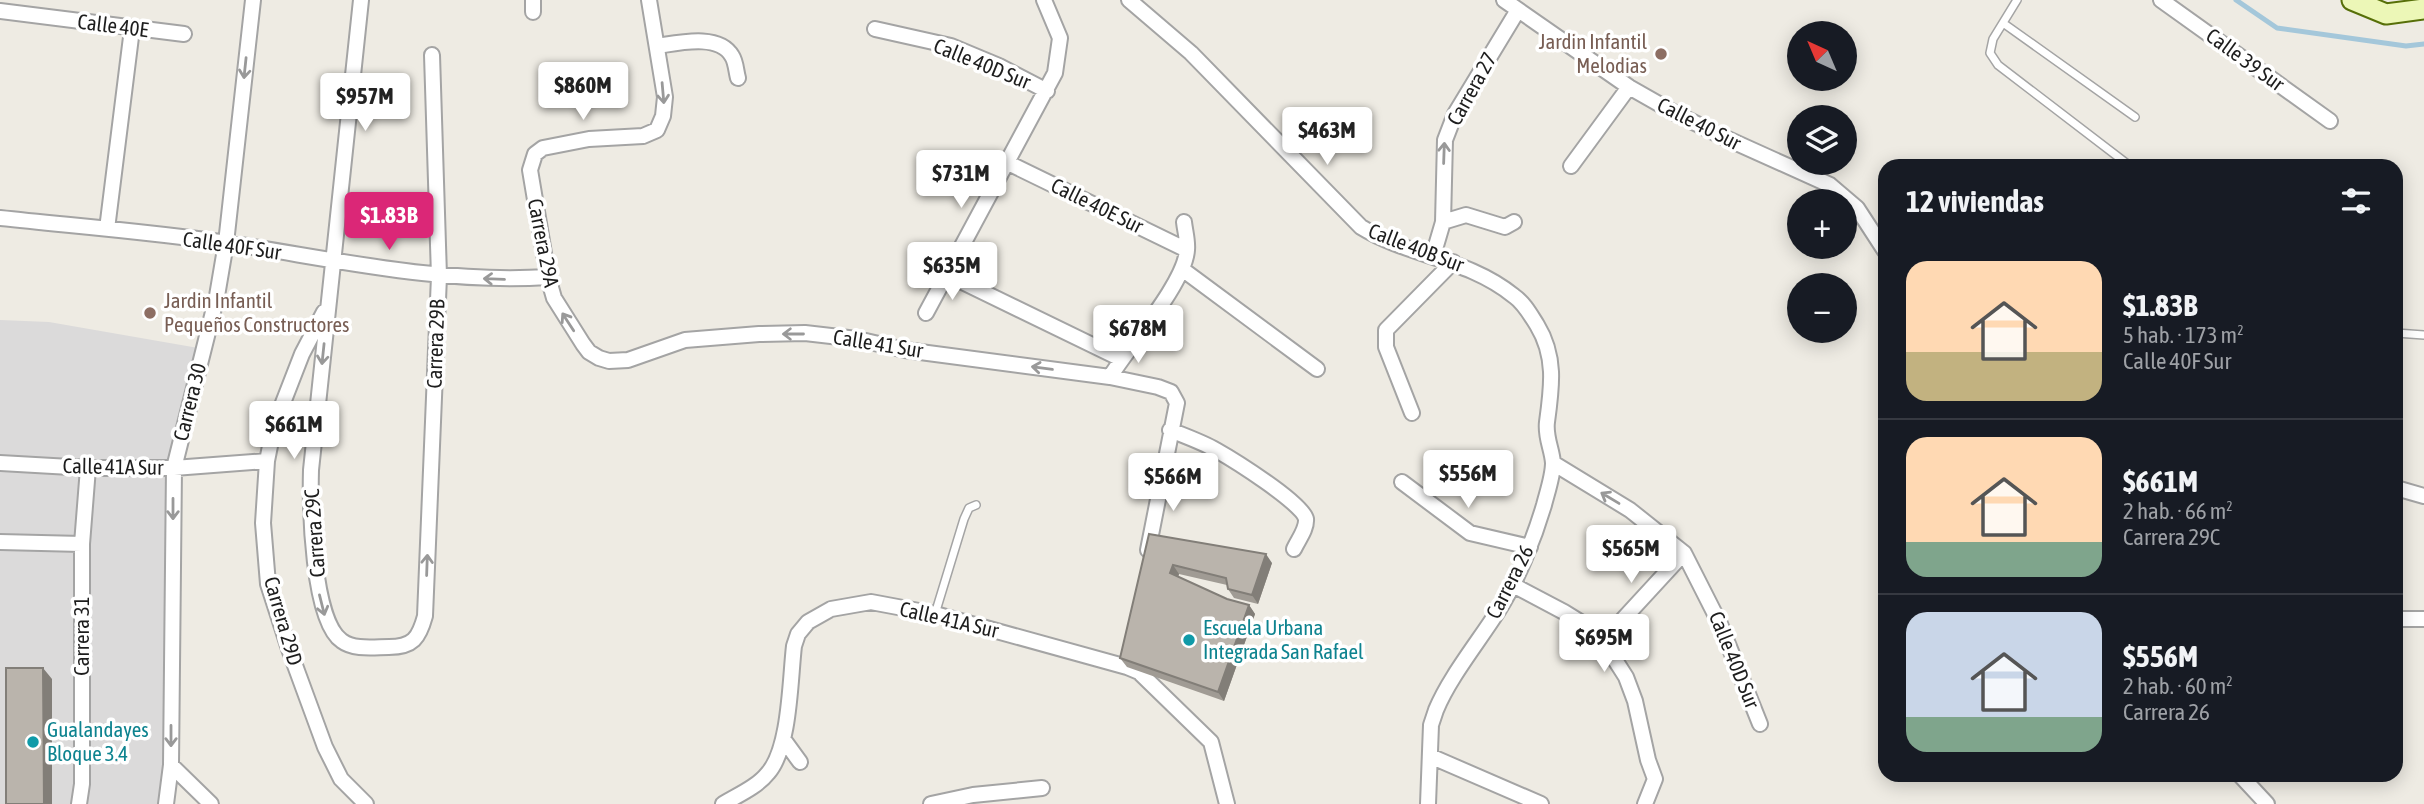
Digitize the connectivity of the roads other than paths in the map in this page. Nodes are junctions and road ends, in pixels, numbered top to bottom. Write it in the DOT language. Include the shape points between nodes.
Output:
graph roads {
  1 [pos="253,0"];
  2 [pos="360,0"];
  3 [pos="649,0"];
  4 [pos="1044,0"];
  5 [pos="1129,0"];
  6 [pos="2017,0"];
  7 [pos="2161,0"];
  8 [pos="2352,0"];
  9 [pos="1509,3"];
  10 [pos="2424,9"];
  11 [pos="0,11"];
  12 [pos="2003,23"];
  13 [pos="132,29"];
  14 [pos="875,29"];
  15 [pos="184,34"];
  16 [pos="657,46"];
  17 [pos="432,55"];
  18 [pos="738,78"];
  19 [pos="1629,87"];
  20 [pos="1047,91"];
  21 [pos="2136,117"];
  22 [pos="2330,121"];
  23 [pos="2121,159"];
  24 [pos="1006,162"];
  25 [pos="1571,166"];
  26 [pos="0,218"];
  27 [pos="1184,222"];
  28 [pos="1443,222"];
  29 [pos="1514,222"];
  30 [pos="107,229"];
  31 [pos="1878,240"];
  32 [pos="226,243"];
  33 [pos="1187,250"];
  34 [pos="1433,256"];
  35 [pos="334,262"];
  36 [pos="1453,262"];
  37 [pos="1182,269"];
  38 [pos="946,274"];
  39 [pos="439,276"];
  40 [pos="548,277"];
  41 [pos="328,305"];
  42 [pos="1529,312"];
  43 [pos="926,313"];
  44 [pos="2403,334"];
  45 [pos="2424,335"];
  46 [pos="599,358"];
  47 [pos="1121,359"];
  48 [pos="1317,369"];
  49 [pos="1110,377"];
  50 [pos="1412,413"];
  51 [pos="1170,430"];
  52 [pos="267,461"];
  53 [pos="0,463"];
  54 [pos="1553,463"];
  55 [pos="88,468"];
  56 [pos="174,468"];
  57 [pos="1402,482"];
  58 [pos="2403,490"];
  59 [pos="2424,496"];
  60 [pos="976,505"];
  61 [pos="0,542"];
  62 [pos="82,544"];
  63 [pos="1530,547"];
  64 [pos="1294,549"];
  65 [pos="1685,553"];
  66 [pos="1146,561"];
  67 [pos="1511,584"];
  68 [pos="934,614"];
  69 [pos="2403,619"];
  70 [pos="2424,619"];
  71 [pos="1603,641"];
  72 [pos="342,642"];
  73 [pos="1760,724"];
  74 [pos="783,740"];
  75 [pos="1430,756"];
  76 [pos="800,762"];
  77 [pos="171,765"];
  78 [pos="2247,782"];
  79 [pos="1042,788"];
  80 [pos="79,804"];
  81 [pos="166,804"];
  82 [pos="211,804"];
  83 [pos="366,804"];
  84 [pos="723,804"];
  85 [pos="931,804"];
  86 [pos="1227,804"];
  87 [pos="1428,804"];
  88 [pos="1541,804"];
  89 [pos="1645,804"];
  90 [pos="2267,804"];
  1 -- 32 [label="street, Carrera 30, one-way"];
  2 -- 35 [label="street, Carrera 29C"];
  3 -- 16 [label="street"];
  4 -- 20 [label="street" via="1060,38"];
  5 -- 34 [label="street, Calle 40B Sur" via="1191,53 1361,227 1378,238"];
  6 -- 12 [label="lane"];
  7 -- 22 [label="street, Calle 39 Sur"];
  8 -- 10 [label="street" via="2386,14"];
  9 -- 19 [label="street, Calle 40 Sur"];
  28 -- 9 [label="street, Carrera 27, one-way" via="1445,140"];
  11 -- 13 [label="street, Calle 40E"];
  12 -- 21 [label="lane"];
  12 -- 23 [label="lane" via="1990,53 1998,65"];
  13 -- 15 [label="street, Calle 40E"];
  13 -- 30 [label="street"];
  14 -- 20 [label="street, Calle 40D Sur" via="951,46"];
  16 -- 18 [label="street" via="715,42 734,58"];
  16 -- 40 [label="street, Carrera 29A, one-way" via="665,97 657,130 649,135 543,148 535,154 530,170"];
  17 -- 39 [label="street, Carrera 29B"];
  19 -- 25 [label="street"];
  19 -- 31 [label="street, Calle 40 Sur" via="1721,136 1830,185 1857,208"];
  20 -- 24 [label="street"];
  24 -- 33 [label="street, Calle 40E Sur"];
  24 -- 38 [label="street"];
  26 -- 30 [label="street, Calle 40F Sur"];
  27 -- 33 [label="street"];
  28 -- 29 [label="street" via="1466,215 1498,226"];
  28 -- 34 [label="street, Carrera 27"];
  30 -- 32 [label="street, Calle 40F Sur"];
  32 -- 35 [label="street, Calle 40F Sur"];
  32 -- 56 [label="street, Carrera 30"];
  33 -- 37 [label="street"];
  34 -- 36 [label="street, Calle 40B Sur"];
  35 -- 39 [label="street, Calle 40F Sur"];
  35 -- 41 [label="street, Carrera 29C"];
  36 -- 42 [label="street, Calle 40B Sur" via="1502,286"];
  36 -- 50 [label="street" via="1386,330 1385,347"];
  37 -- 47 [label="street"];
  37 -- 48 [label="street"];
  38 -- 43 [label="street"];
  38 -- 47 [label="street"];
  40 -- 39 [label="street, Calle 40F Sur, one-way"];
  72 -- 39 [label="street, Carrera 29B, one-way" via="395,647 410,644 421,633"];
  46 -- 40 [label="street, Carrera 29A, one-way" via="589,352 566,320"];
  41 -- 52 [label="street, Carrera 29D" via="288,389"];
  41 -- 72 [label="street, Carrera 29C, one-way" via="310,507 321,602 329,628"];
  42 -- 54 [label="street, Carrera 26" via="1551,359 1546,431"];
  44 -- 45 [label="lane"];
  49 -- 46 [label="street, Calle 41 Sur, one-way" via="804,333 685,341 628,360"];
  47 -- 49 [label="street"];
  49 -- 51 [label="street, Calle 41 Sur" via="1171,392 1177,403"];
  51 -- 64 [label="street" via="1214,449 1299,508 1306,523"];
  51 -- 66 [label="street"];
  52 -- 56 [label="street, Calle 41A Sur"];
  52 -- 83 [label="street, Carrera 29D" via="263,523 268,584 276,612 325,747 341,779"];
  53 -- 55 [label="street, Calle 41A Sur"];
  54 -- 63 [label="street, Carrera 26"];
  65 -- 54 [label="street, Calle 40D Sur, one-way" via="1630,510"];
  55 -- 56 [label="street, Calle 41A Sur"];
  55 -- 62 [label="street, Carrera 31"];
  56 -- 77 [label="street, Carrera 30, one-way"];
  57 -- 63 [label="street" via="1470,533"];
  58 -- 59 [label="street"];
  60 -- 68 [label="lane" via="964,519"];
  61 -- 62 [label="street"];
  62 -- 80 [label="street, Carrera 31"];
  63 -- 67 [label="street, Carrera 26"];
  65 -- 71 [label="street"];
  65 -- 73 [label="street, Calle 40D Sur" via="1720,624"];
  67 -- 71 [label="street" via="1564,612"];
  67 -- 75 [label="street, Carrera 26" via="1440,701 1431,725"];
  68 -- 74 [label="street, Calle 41A Sur" via="871,602 831,609 808,622 794,646"];
  68 -- 86 [label="street, Calle 41A Sur" via="1128,660 1212,741"];
  69 -- 70 [label="street"];
  71 -- 89 [label="street" via="1635,701 1655,779"];
  74 -- 76 [label="street"];
  74 -- 84 [label="street, Calle 41A Sur" via="766,776"];
  75 -- 87 [label="street, Carrera 26"];
  75 -- 88 [label="street"];
  77 -- 81 [label="street, Carrera 30"];
  77 -- 82 [label="street"];
  78 -- 90 [label="street"];
  79 -- 85 [label="street"];
}
